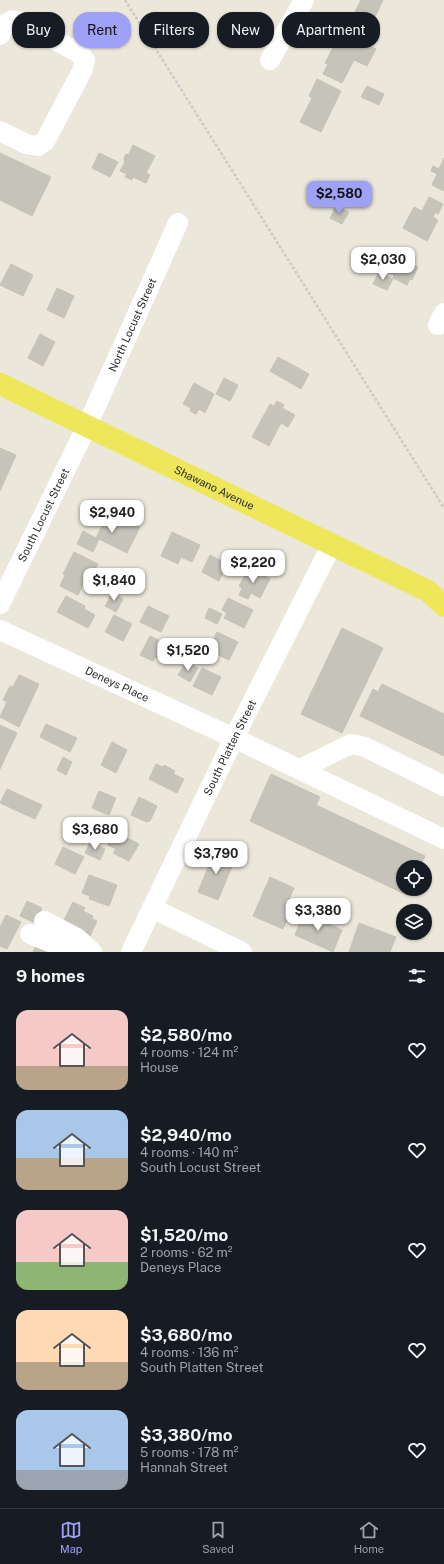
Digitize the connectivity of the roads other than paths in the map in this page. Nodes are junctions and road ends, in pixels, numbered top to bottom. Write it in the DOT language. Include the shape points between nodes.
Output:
graph roads {
  1 [pos="304,0"];
  2 [pos="0,35"];
  3 [pos="270,60"];
  4 [pos="0,130"];
  5 [pos="178,223"];
  6 [pos="0,384"];
  7 [pos="87,426"];
  8 [pos="332,544"];
  9 [pos="436,592"];
  10 [pos="0,604"];
  11 [pos="444,606"];
  12 [pos="0,630"];
  13 [pos="234,738"];
  14 [pos="300,769"];
  15 [pos="444,786"];
  16 [pos="444,839"];
  17 [pos="152,908"];
  18 [pos="74,952"];
  19 [pos="88,952"];
  20 [pos="92,952"];
  21 [pos="131,952"];
  22 [pos="242,952"];
  1 -- 3 [label="street"];
  2 -- 4 [label="street" via="5,24 13,20 79,53 85,60 82,71 45,141 38,146 26,144"];
  5 -- 7 [label="street, North Locust Street"];
  6 -- 7 [label="main road, Shawano Avenue"];
  7 -- 8 [label="main road, Shawano Avenue"];
  7 -- 10 [label="street, South Locust Street"];
  8 -- 9 [label="main road, Shawano Avenue"];
  8 -- 13 [label="street, South Platten Street"];
  9 -- 11 [label="main road, Shawano Avenue"];
  12 -- 13 [label="street, Deneys Place"];
  13 -- 14 [label="street, Deneys Place"];
  13 -- 17 [label="street, South Platten Street"];
  14 -- 15 [label="street" via="351,744 365,747"];
  14 -- 16 [label="street, Deneys Place"];
  17 -- 21 [label="street, South Platten Street"];
  17 -- 22 [label="street"];
  18 -- 20 [label="street" via="37,928 77,938"];
  19 -- 20 [label="street"];
}
